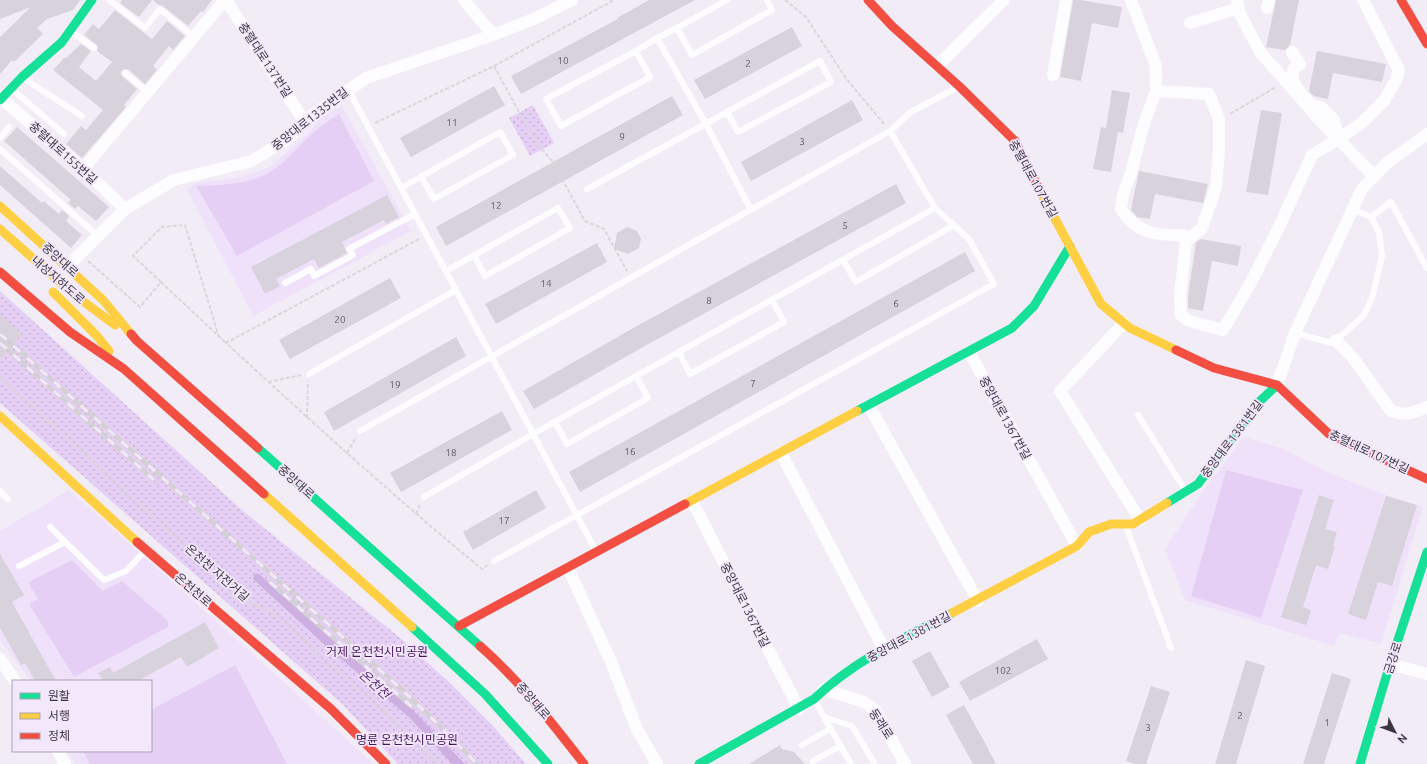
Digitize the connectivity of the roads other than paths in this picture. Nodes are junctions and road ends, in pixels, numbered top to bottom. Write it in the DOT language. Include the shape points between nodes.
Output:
graph roads {
  1 [pos="92,0"];
  2 [pos="109,0"];
  3 [pos="225,0"];
  4 [pos="464,0"];
  5 [pos="572,0"];
  6 [pos="727,0"];
  7 [pos="767,0"];
  8 [pos="868,0"];
  9 [pos="1004,0"];
  10 [pos="1066,0"];
  11 [pos="1131,0"];
  12 [pos="1362,0"];
  13 [pos="1401,0"];
  14 [pos="1238,4"];
  15 [pos="1190,24"];
  16 [pos="677,28"];
  17 [pos="71,31"];
  18 [pos="493,35"];
  19 [pos="194,37"];
  20 [pos="657,38"];
  21 [pos="1427,44"];
  22 [pos="94,48"];
  23 [pos="636,51"];
  24 [pos="1292,52"];
  25 [pos="937,66"];
  26 [pos="125,73"];
  27 [pos="1053,75"];
  28 [pos="22,77"];
  29 [pos="959,86"];
  30 [pos="11,88"];
  31 [pos="348,89"];
  32 [pos="1156,91"];
  33 [pos="148,92"];
  34 [pos="0,98"];
  35 [pos="728,112"];
  36 [pos="82,116"];
  37 [pos="304,121"];
  38 [pos="706,124"];
  39 [pos="9,127"];
  40 [pos="890,131"];
  41 [pos="64,134"];
  42 [pos="1427,134"];
  43 [pos="0,138"];
  44 [pos="1338,139"];
  45 [pos="0,149"];
  46 [pos="83,169"];
  47 [pos="421,176"];
  48 [pos="1374,176"];
  49 [pos="401,188"];
  50 [pos="587,189"];
  51 [pos="0,206"];
  52 [pos="935,208"];
  53 [pos="125,209"];
  54 [pos="1352,209"];
  55 [pos="752,210"];
  56 [pos="415,214"];
  57 [pos="1371,217"];
  58 [pos="954,225"];
  59 [pos="0,229"];
  60 [pos="98,236"];
  61 [pos="1186,242"];
  62 [pos="1070,246"];
  63 [pos="474,255"];
  64 [pos="843,260"];
  65 [pos="67,267"];
  66 [pos="1427,268"];
  67 [pos="446,271"];
  68 [pos="0,272"];
  69 [pos="285,283"];
  70 [pos="47,287"];
  71 [pos="456,290"];
  72 [pos="772,300"];
  73 [pos="1124,323"];
  74 [pos="1295,333"];
  75 [pos="1336,340"];
  76 [pos="138,341"];
  77 [pos="678,352"];
  78 [pos="969,352"];
  79 [pos="492,356"];
  80 [pos="124,369"];
  81 [pos="309,374"];
  82 [pos="636,376"];
  83 [pos="1277,385"];
  84 [pos="869,406"];
  85 [pos="1427,407"];
  86 [pos="1138,415"];
  87 [pos="0,416"];
  88 [pos="555,422"];
  89 [pos="360,431"];
  90 [pos="533,434"];
  91 [pos="781,453"];
  92 [pos="1427,479"];
  93 [pos="0,491"];
  94 [pos="1186,492"];
  95 [pos="424,497"];
  96 [pos="8,499"];
  97 [pos="692,501"];
  98 [pos="577,515"];
  99 [pos="1140,520"];
  100 [pos="1125,524"];
  101 [pos="50,528"];
  102 [pos="65,542"];
  103 [pos="1077,546"];
  104 [pos="146,550"];
  105 [pos="597,552"];
  106 [pos="1427,552"];
  107 [pos="494,561"];
  108 [pos="19,566"];
  109 [pos="568,568"];
  110 [pos="978,601"];
  111 [pos="459,626"];
  112 [pos="1170,648"];
  113 [pos="884,649"];
  114 [pos="0,659"];
  115 [pos="1390,664"];
  116 [pos="1427,674"];
  117 [pos="14,680"];
  118 [pos="823,689"];
  119 [pos="814,699"];
  120 [pos="799,709"];
  121 [pos="824,717"];
  122 [pos="830,730"];
  123 [pos="802,745"];
  124 [pos="840,746"];
  125 [pos="59,752"];
  126 [pos="812,761"];
  127 [pos="65,764"];
  128 [pos="386,764"];
  129 [pos="548,764"];
  130 [pos="584,764"];
  131 [pos="658,764"];
  132 [pos="699,764"];
  133 [pos="850,764"];
  134 [pos="875,764"];
  135 [pos="905,764"];
  136 [pos="1360,764"];
  1 -- 17 [label="street"];
  2 -- 19 [label="lane" via="145,28 160,9"];
  3 -- 19 [label="street"];
  3 -- 37 [label="street, 충렬대로137번길"];
  4 -- 18 [label="street"];
  5 -- 18 [label="street, 중앙대로1335번길"];
  6 -- 16 [label="lane"];
  7 -- 16 [label="lane" via="772,10 692,55"];
  8 -- 25 [label="street, 충렬대로107번길" via="892,26"];
  9 -- 25 [label="street"];
  10 -- 27 [label="street"];
  11 -- 32 [label="street" via="1156,66"];
  12 -- 44 [label="street" via="1399,70 1384,101 1363,122"];
  13 -- 21 [label="street"];
  14 -- 15 [label="street"];
  14 -- 44 [label="street" via="1239,12 1260,52"];
  16 -- 20 [label="lane"];
  17 -- 22 [label="lane"];
  17 -- 28 [label="street"];
  18 -- 31 [label="street, 중앙대로1335번길" via="366,78"];
  19 -- 33 [label="street"];
  20 -- 23 [label="lane"];
  20 -- 38 [label="lane"];
  23 -- 23 [label="lane" via="650,77 561,126 546,99"];
  24 -- 44 [label="street" via="1300,65 1292,72 1294,82 1312,105 1321,107 1334,120"];
  25 -- 29 [label="street, 충렬대로107번길"];
  26 -- 33 [label="lane"];
  28 -- 30 [label="street"];
  28 -- 36 [label="lane"];
  29 -- 40 [label="lane" via="911,112"];
  29 -- 62 [label="street, 충렬대로107번길" via="1015,141"];
  30 -- 34 [label="street"];
  30 -- 41 [label="lane"];
  31 -- 37 [label="street, 중앙대로1335번길"];
  31 -- 49 [label="lane"];
  32 -- 61 [label="street" via="1143,127 1121,209 1132,224 1149,233 1183,235"];
  32 -- 61 [label="street" via="1209,94 1219,118 1216,186 1202,228"];
  33 -- 46 [label="street"];
  34 -- 46 [label="street, 충렬대로155번길"];
  35 -- 35 [label="lane" via="820,61 831,82 738,132"];
  35 -- 38 [label="lane"];
  37 -- 53 [label="street, 중앙대로1335번길" via="289,138 252,161 174,180"];
  38 -- 50 [label="lane"];
  38 -- 55 [label="lane"];
  39 -- 43 [label="lane"];
  40 -- 52 [label="lane"];
  40 -- 55 [label="lane"];
  42 -- 48 [label="street" via="1387,163"];
  44 -- 48 [label="street"];
  44 -- 61 [label="street" via="1312,155 1249,286 1223,330 1189,321 1181,315 1180,297"];
  45 -- 60 [label="lane"];
  46 -- 53 [label="street, 충렬대로155번길"];
  47 -- 47 [label="lane" via="434,199 513,155 500,132"];
  47 -- 49 [label="lane"];
  48 -- 54 [label="street" via="1362,189"];
  49 -- 56 [label="lane"];
  51 -- 65 [label="street, 중앙대로"];
  52 -- 58 [label="lane"];
  52 -- 64 [label="lane"];
  53 -- 60 [label="street, 중앙대로1335번길"];
  54 -- 57 [label="lane"];
  54 -- 74 [label="street"];
  55 -- 79 [label="lane"];
  56 -- 67 [label="lane"];
  56 -- 69 [label="lane" via="349,250 353,255 321,273 314,276 311,269"];
  57 -- 66 [label="lane" via="1391,202"];
  57 -- 75 [label="lane" via="1379,232 1382,256 1372,298 1364,315"];
  58 -- 64 [label="lane" via="856,282"];
  58 -- 98 [label="lane" via="969,239 994,284"];
  59 -- 76 [label="street, 내성지하도로" via="72,293"];
  60 -- 65 [label="street, 중앙대로1335번길"];
  62 -- 73 [label="street, 충렬대로107번길" via="1101,304"];
  62 -- 78 [label="street" via="1034,306 1012,328"];
  63 -- 63 [label="lane" via="485,276 570,228 558,208"];
  63 -- 67 [label="lane"];
  64 -- 72 [label="lane"];
  65 -- 76 [label="street, 중앙대로" via="103,300"];
  67 -- 71 [label="lane"];
  68 -- 80 [label="street" via="70,332"];
  70 -- 80 [label="street, 내성지하도로" via="97,336"];
  71 -- 79 [label="lane"];
  71 -- 81 [label="lane"];
  72 -- 77 [label="lane"];
  72 -- 77 [label="lane" via="784,322 690,374"];
  73 -- 83 [label="street, 충렬대로107번길" via="1214,368"];
  73 -- 99 [label="street" via="1060,391"];
  74 -- 75 [label="lane" via="1332,343"];
  74 -- 83 [label="street"];
  75 -- 85 [label="street" via="1357,363 1391,411 1411,413"];
  76 -- 111 [label="street, 중앙대로"];
  77 -- 82 [label="lane"];
  78 -- 84 [label="street"];
  78 -- 103 [label="street, 중앙대로1367번길"];
  79 -- 89 [label="lane"];
  79 -- 90 [label="lane"];
  80 -- 129 [label="street" via="440,651 485,694"];
  82 -- 88 [label="lane"];
  82 -- 88 [label="lane" via="648,398 567,444"];
  83 -- 92 [label="street, 충렬대로107번길" via="1329,434"];
  83 -- 94 [label="street, 중앙대로1381번길" via="1260,401 1198,484"];
  84 -- 91 [label="street"];
  84 -- 110 [label="street"];
  86 -- 94 [label="lane"];
  87 -- 104 [label="street, 온천천로"];
  88 -- 90 [label="lane"];
  90 -- 95 [label="lane"];
  90 -- 98 [label="lane"];
  91 -- 97 [label="street"];
  91 -- 113 [label="street"];
  93 -- 96 [label="lane"];
  94 -- 99 [label="street, 중앙대로1381번길"];
  97 -- 105 [label="street"];
  97 -- 120 [label="street, 중앙대로1367번길"];
  98 -- 105 [label="lane"];
  98 -- 107 [label="lane"];
  99 -- 100 [label="street, 중앙대로1381번길" via="1133,524"];
  100 -- 103 [label="street, 중앙대로1381번길" via="1111,524 1089,532"];
  100 -- 112 [label="lane"];
  101 -- 102 [label="lane"];
  102 -- 104 [label="lane" via="104,580 126,571"];
  102 -- 108 [label="lane"];
  103 -- 110 [label="street, 중앙대로1381번길"];
  104 -- 128 [label="street, 온천천로" via="331,709"];
  105 -- 109 [label="street"];
  106 -- 115 [label="street, 금강로"];
  109 -- 111 [label="street"];
  109 -- 131 [label="street" via="611,662 637,729"];
  110 -- 113 [label="street, 중앙대로1381번길"];
  111 -- 130 [label="street, 중앙대로" via="502,665"];
  113 -- 118 [label="street, 중앙대로1381번길" via="849,669"];
  114 -- 117 [label="street"];
  115 -- 116 [label="street"];
  115 -- 136 [label="street, 금강로"];
  118 -- 119 [label="street, 중앙대로1381번길"];
  118 -- 135 [label="street, 동래로" via="864,702 875,710"];
  119 -- 120 [label="street, 중앙대로1381번길"];
  119 -- 121 [label="lane"];
  120 -- 132 [label="street, 중앙대로1381번길"];
  121 -- 122 [label="lane"];
  121 -- 134 [label="lane" via="852,726"];
  122 -- 123 [label="lane"];
  122 -- 124 [label="lane"];
  124 -- 126 [label="lane"];
  124 -- 133 [label="lane"];
  125 -- 127 [label="street"];
}
